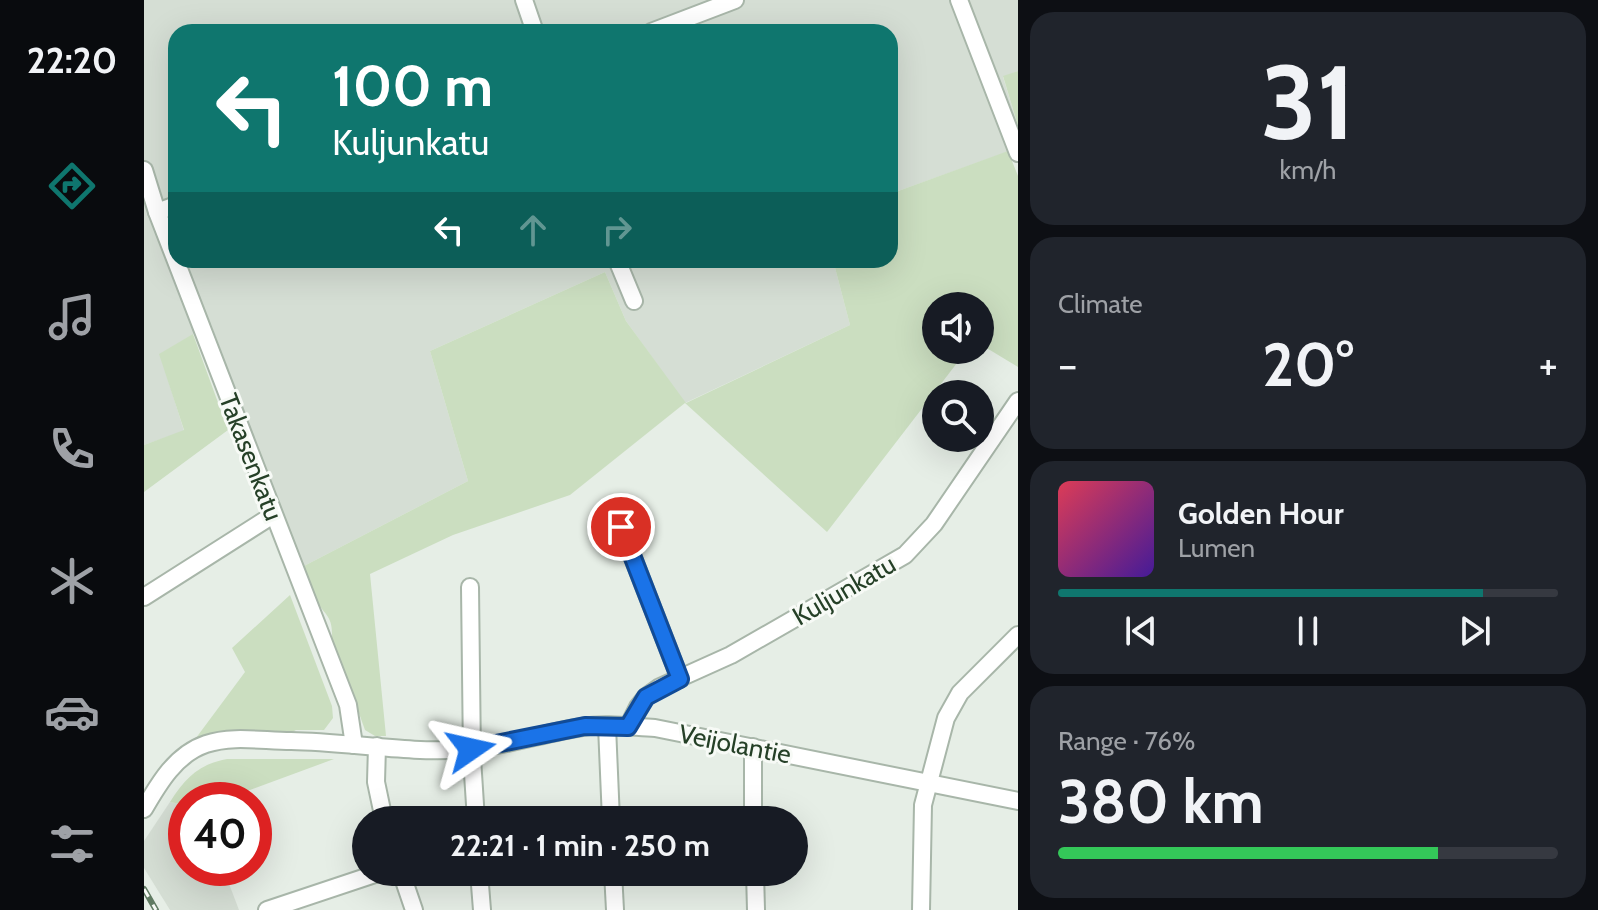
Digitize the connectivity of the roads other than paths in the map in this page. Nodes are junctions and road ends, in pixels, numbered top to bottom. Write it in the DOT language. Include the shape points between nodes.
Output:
graph roads {
  1 [pos="524,0"];
  2 [pos="735,0"];
  3 [pos="959,0"];
  4 [pos="532,24"];
  5 [pos="672,24"];
  6 [pos="1018,153"];
  7 [pos="144,170"];
  8 [pos="168,208"];
  9 [pos="157,212"];
  10 [pos="168,241"];
  11 [pos="178,268"];
  12 [pos="620,268"];
  13 [pos="634,301"];
  14 [pos="1018,401"];
  15 [pos="273,515"];
  16 [pos="621,527"];
  17 [pos="470,587"];
  18 [pos="144,597"];
  19 [pos="1018,635"];
  20 [pos="680,679"];
  21 [pos="607,726"];
  22 [pos="628,727"];
  23 [pos="354,745"];
  24 [pos="377,746"];
  25 [pos="753,747"];
  26 [pos="471,749"];
  27 [pos="930,782"];
  28 [pos="1018,801"];
  29 [pos="381,806"];
  30 [pos="475,806"];
  31 [pos="610,806"];
  32 [pos="753,806"];
  33 [pos="144,809"];
  34 [pos="352,882"];
  35 [pos="406,886"];
  36 [pos="480,886"];
  37 [pos="614,886"];
  38 [pos="755,886"];
  39 [pos="267,910"];
  40 [pos="414,910"];
  41 [pos="482,910"];
  42 [pos="615,910"];
  43 [pos="756,910"];
  44 [pos="921,910"];
  1 -- 4 [label="street"];
  2 -- 5 [label="street"];
  3 -- 6 [label="street"];
  7 -- 9 [label="street, Takasenkatu"];
  8 -- 9 [label="street"];
  9 -- 10 [label="street, Takasenkatu"];
  11 -- 15 [label="street, Takasenkatu"];
  12 -- 13 [label="street"];
  14 -- 20 [label="street, Kuljunkatu" via="934,524 905,555"];
  15 -- 18 [label="street"];
  15 -- 23 [label="street, Takasenkatu" via="348,705"];
  16 -- 20 [label="street"];
  17 -- 26 [label="street"];
  19 -- 27 [label="street" via="952,704"];
  20 -- 22 [label="street, Kuljunkatu" via="646,697"];
  21 -- 22 [label="street, Veijolantie"];
  21 -- 26 [label="street, Veijolantie"];
  21 -- 31 [label="street"];
  22 -- 25 [label="street, Veijolantie"];
  23 -- 24 [label="street, Veijolantie"];
  23 -- 33 [label="street, Veijolantie" via="251,740 203,744 176,763"];
  24 -- 26 [label="street, Veijolantie"];
  24 -- 29 [label="street"];
  25 -- 27 [label="street, Veijolantie"];
  25 -- 32 [label="street"];
  26 -- 30 [label="street"];
  27 -- 28 [label="street, Veijolantie"];
  27 -- 44 [label="street" via="923,805"];
  34 -- 39 [label="street"];
  35 -- 40 [label="street"];
  36 -- 41 [label="street"];
  37 -- 42 [label="street"];
  38 -- 43 [label="street"];
}
